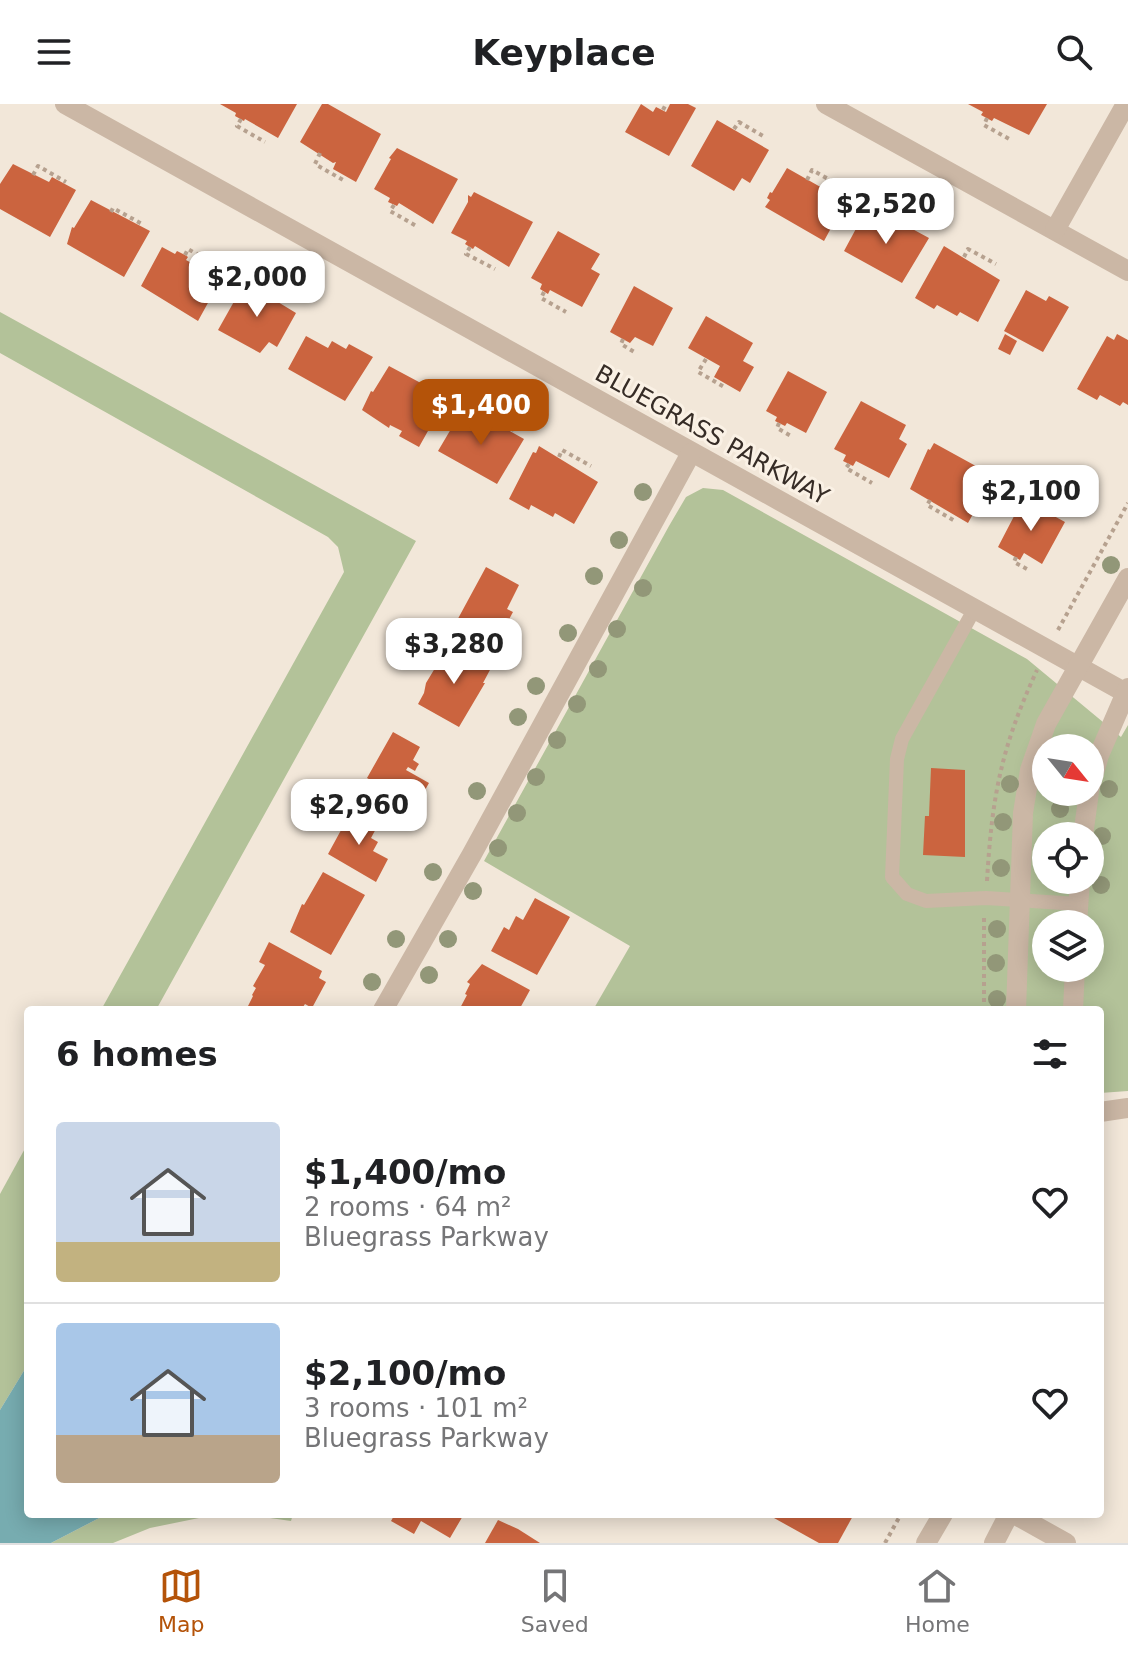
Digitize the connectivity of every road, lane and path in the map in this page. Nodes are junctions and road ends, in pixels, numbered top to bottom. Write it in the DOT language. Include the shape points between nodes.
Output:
graph roads {
  1 [pos="65,104"];
  2 [pos="666,104"];
  3 [pos="826,104"];
  4 [pos="1126,104"];
  5 [pos="663,110"];
  6 [pos="987,118"];
  7 [pos="241,119"];
  8 [pos="734,129"];
  9 [pos="763,136"];
  10 [pos="1011,140"];
  11 [pos="265,142"];
  12 [pos="320,153"];
  13 [pos="33,175"];
  14 [pos="343,180"];
  15 [pos="807,180"];
  16 [pos="66,182"];
  17 [pos="841,186"];
  18 [pos="394,205"];
  19 [pos="111,212"];
  20 [pos="885,222"];
  21 [pos="142,224"];
  22 [pos="418,227"];
  23 [pos="919,228"];
  24 [pos="1055,230"];
  25 [pos="470,247"];
  26 [pos="185,255"];
  27 [pos="964,257"];
  28 [pos="996,264"];
  29 [pos="216,265"];
  30 [pos="495,269"];
  31 [pos="1128,271"];
  32 [pos="260,291"];
  33 [pos="544,292"];
  34 [pos="289,298"];
  35 [pos="566,312"];
  36 [pos="623,339"];
  37 [pos="636,353"];
  38 [pos="706,359"];
  39 [pos="726,388"];
  40 [pos="481,423"];
  41 [pos="779,423"];
  42 [pos="514,430"];
  43 [pos="791,436"];
  44 [pos="691,453"];
  45 [pos="559,457"];
  46 [pos="849,464"];
  47 [pos="591,466"];
  48 [pos="872,483"];
  49 [pos="930,500"];
  50 [pos="1128,503"];
  51 [pos="955,521"];
  52 [pos="1016,557"];
  53 [pos="1027,569"];
  54 [pos="1128,578"];
  55 [pos="974,610"];
  56 [pos="1057,631"];
  57 [pos="1078,666"];
  58 [pos="1039,667"];
  59 [pos="1127,690"];
  60 [pos="1104,743"];
  61 [pos="987,886"];
  62 [pos="1020,900"];
  63 [pos="985,909"];
  64 [pos="1061,910"];
  65 [pos="1074,982"];
  66 [pos="385,1006"];
  67 [pos="984,1006"];
  68 [pos="1016,1006"];
  69 [pos="1073,1006"];
  70 [pos="1128,1108"];
  71 [pos="1104,1111"];
  72 [pos="899,1518"];
  73 [pos="941,1518"];
  74 [pos="1010,1518"];
  75 [pos="1019,1518"];
  76 [pos="885,1543"];
  77 [pos="926,1543"];
  78 [pos="994,1543"];
  79 [pos="1066,1543"];
  1 -- 44 [label="street, BLUEGRASS PARKWAY"];
  2 -- 5 [label="path"];
  3 -- 24 [label="street"];
  4 -- 24 [label="street"];
  6 -- 10 [label="path" via="984,125"];
  7 -- 11 [label="path" via="237,126"];
  8 -- 9 [label="path" via="739,122"];
  12 -- 14 [label="path" via="315,164"];
  13 -- 16 [label="path" via="38,166"];
  15 -- 17 [label="path" via="812,170"];
  18 -- 22 [label="path" via="390,211"];
  19 -- 21 [label="path" via="113,208"];
  20 -- 23 [label="path" via="890,212"];
  24 -- 31 [label="street"];
  25 -- 30 [label="path" via="466,254"];
  26 -- 29 [label="path" via="188,249"];
  27 -- 28 [label="path" via="968,249"];
  32 -- 34 [label="path" via="264,284"];
  33 -- 35 [label="path" via="541,298"];
  36 -- 37 [label="path" via="621,344"];
  38 -- 39 [label="path" via="698,372"];
  40 -- 42 [label="path" via="485,414"];
  41 -- 43 [label="path" via="777,428"];
  44 -- 55 [label="street, BLUEGRASS PARKWAY"];
  44 -- 66 [label="street"];
  45 -- 47 [label="path" via="562,450"];
  46 -- 48 [label="path" via="846,468"];
  49 -- 51 [label="path" via="927,505"];
  50 -- 56 [label="path"];
  52 -- 53 [label="path" via="1014,562"];
  54 -- 57 [label="street"];
  55 -- 57 [label="street, BLUEGRASS PARKWAY"];
  55 -- 62 [label="lane" via="902,739 892,877 907,894 926,901"];
  57 -- 59 [label="street, BLUEGRASS PARKWAY"];
  57 -- 62 [label="street" via="1046,724 1030,770"];
  58 -- 61 [label="path" via="1001,760"];
  59 -- 60 [label="street"];
  62 -- 64 [label="lane"];
  62 -- 68 [label="street"];
  63 -- 67 [label="path"];
  65 -- 69 [label="street"];
  70 -- 71 [label="street"];
  72 -- 76 [label="path"];
  73 -- 77 [label="street"];
  74 -- 78 [label="street"];
  75 -- 79 [label="street"];
}
